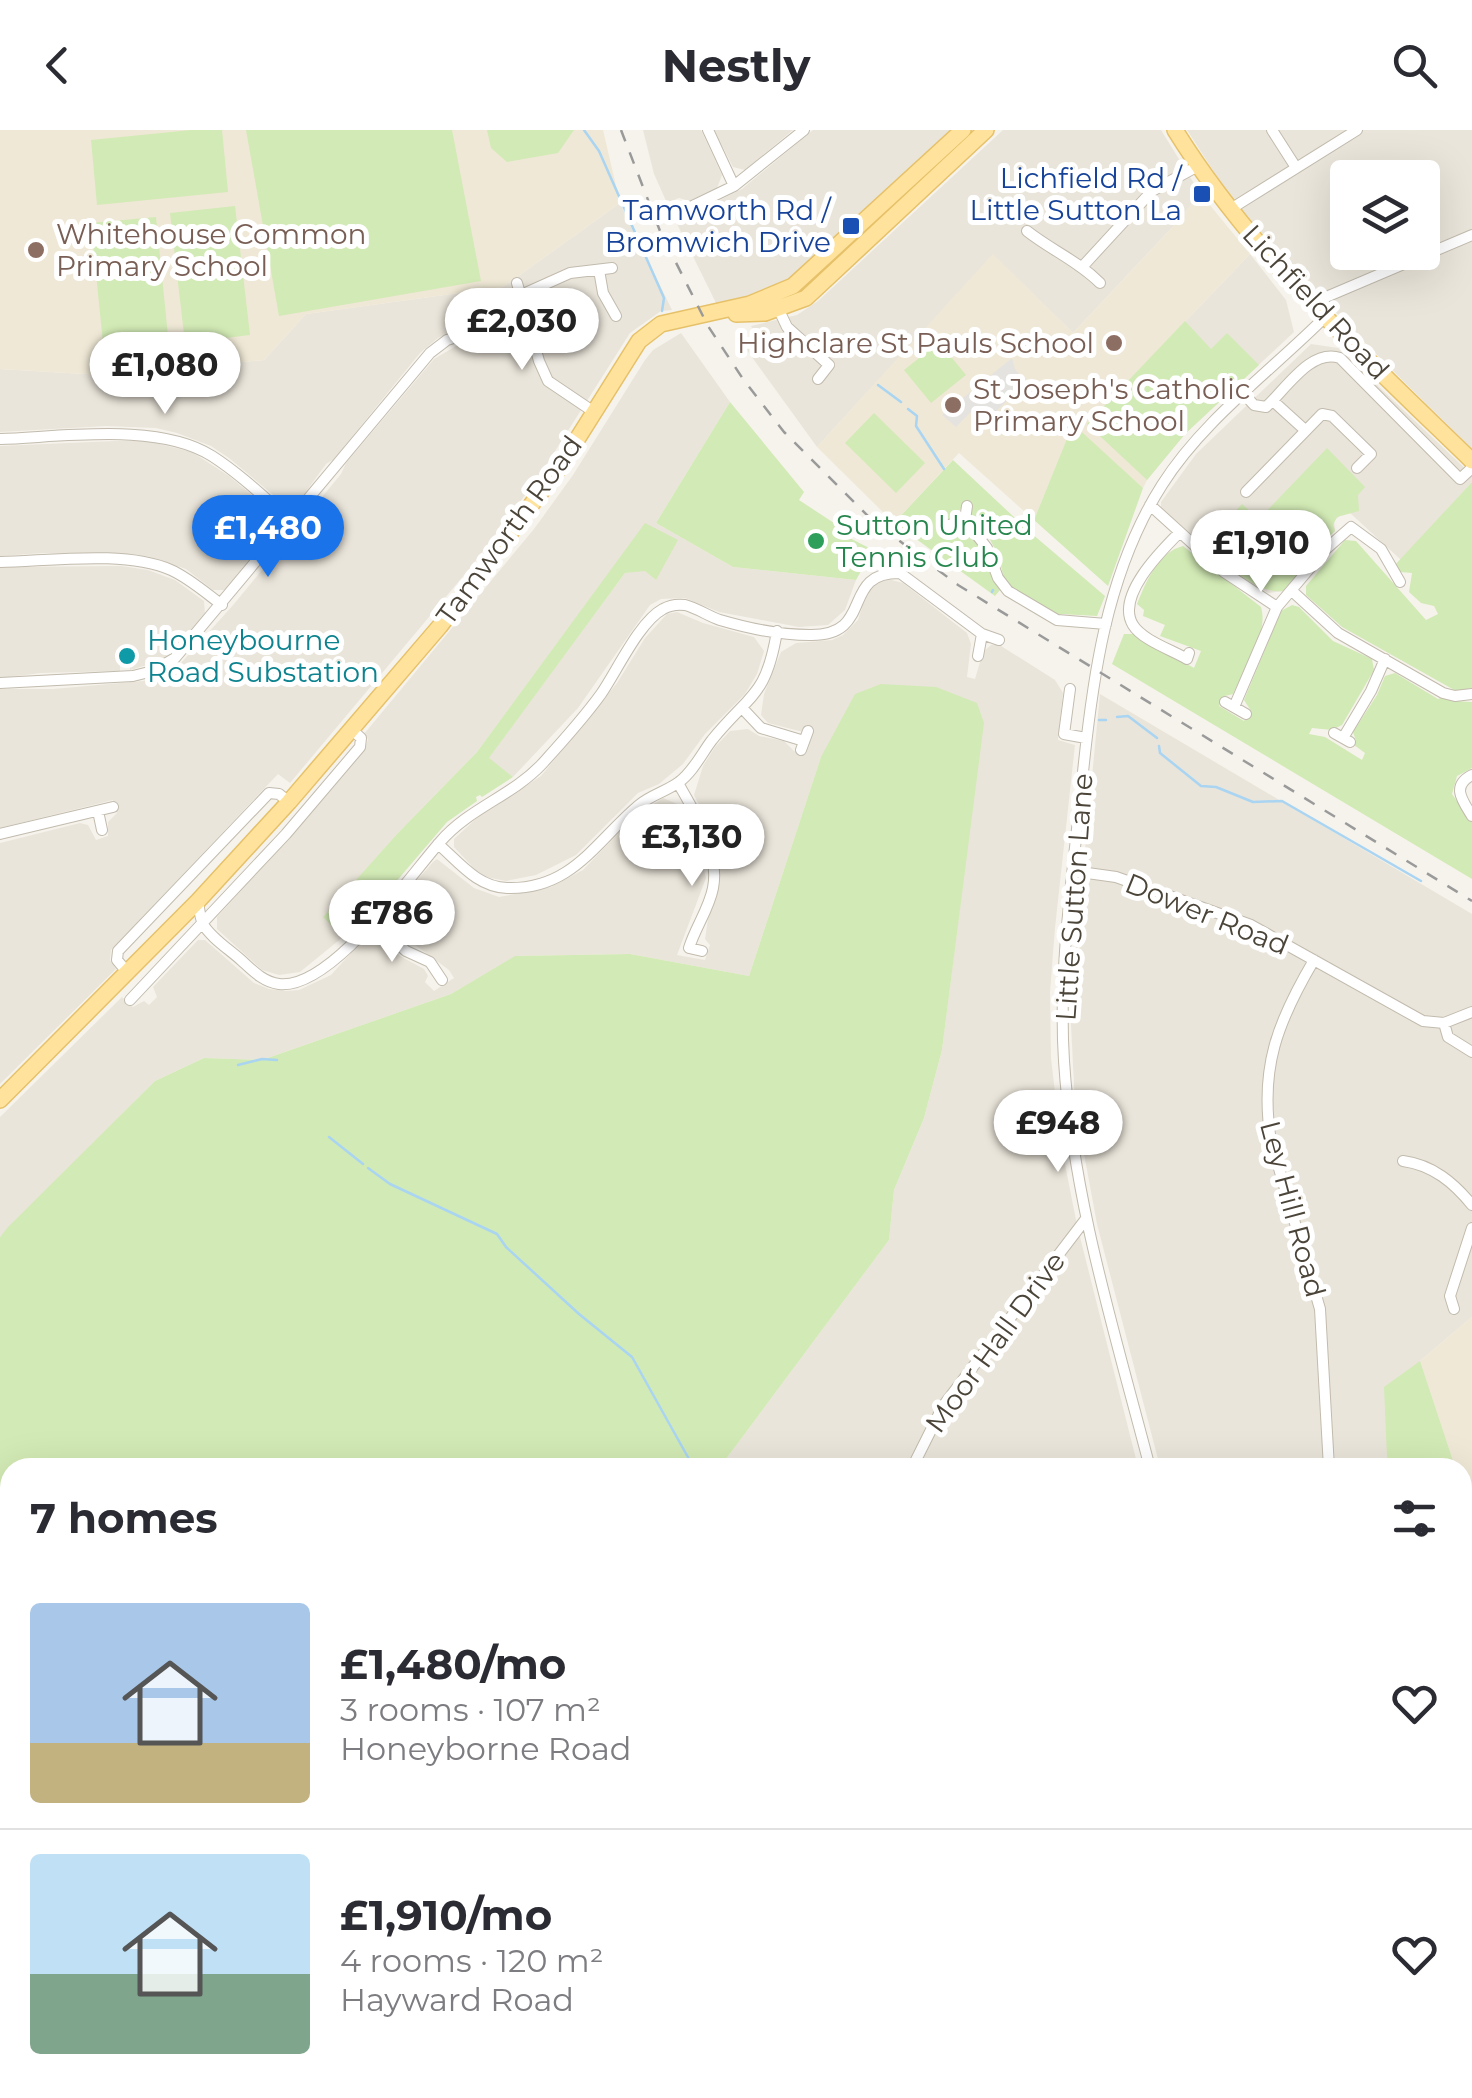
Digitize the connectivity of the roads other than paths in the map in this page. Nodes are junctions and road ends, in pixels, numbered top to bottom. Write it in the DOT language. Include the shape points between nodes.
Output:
graph roads {
  1 [pos="708,130"];
  2 [pos="804,130"];
  3 [pos="962,130"];
  4 [pos="986,130"];
  5 [pos="1176,130"];
  6 [pos="1272,130"];
  7 [pos="1358,130"];
  8 [pos="1198,166"];
  9 [pos="1295,166"];
  10 [pos="734,186"];
  11 [pos="679,208"];
  12 [pos="1229,210"];
  13 [pos="1027,231"];
  14 [pos="1472,235"];
  15 [pos="1083,266"];
  16 [pos="612,268"];
  17 [pos="598,270"];
  18 [pos="1100,283"];
  19 [pos="776,303"];
  20 [pos="1312,303"];
  21 [pos="469,316"];
  22 [pos="616,316"];
  23 [pos="1325,317"];
  24 [pos="472,332"];
  25 [pos="475,346"];
  26 [pos="818,378"];
  27 [pos="1244,394"];
  28 [pos="1273,401"];
  29 [pos="594,412"];
  30 [pos="1305,430"];
  31 [pos="0,439"];
  32 [pos="1472,465"];
  33 [pos="1357,468"];
  34 [pos="1246,492"];
  35 [pos="1150,505"];
  36 [pos="967,506"];
  37 [pos="290,520"];
  38 [pos="965,520"];
  39 [pos="949,525"];
  40 [pos="1180,532"];
  41 [pos="0,562"];
  42 [pos="1400,582"];
  43 [pos="1292,591"];
  44 [pos="222,605"];
  45 [pos="1277,607"];
  46 [pos="1106,624"];
  47 [pos="777,631"];
  48 [pos="982,634"];
  49 [pos="999,640"];
  50 [pos="1189,653"];
  51 [pos="978,656"];
  52 [pos="1386,659"];
  53 [pos="0,683"];
  54 [pos="1070,689"];
  55 [pos="1472,694"];
  56 [pos="743,710"];
  57 [pos="1246,714"];
  58 [pos="352,730"];
  59 [pos="1086,738"];
  60 [pos="1342,738"];
  61 [pos="804,741"];
  62 [pos="1472,776"];
  63 [pos="678,783"];
  64 [pos="289,802"];
  65 [pos="112,807"];
  66 [pos="98,811"];
  67 [pos="1472,816"];
  68 [pos="102,830"];
  69 [pos="0,834"];
  70 [pos="438,844"];
  71 [pos="1073,871"];
  72 [pos="198,902"];
  73 [pos="178,921"];
  74 [pos="374,922"];
  75 [pos="203,924"];
  76 [pos="702,952"];
  77 [pos="1314,960"];
  78 [pos="128,972"];
  79 [pos="442,980"];
  80 [pos="130,1000"];
  81 [pos="1472,1012"];
  82 [pos="1444,1022"];
  83 [pos="1472,1052"];
  84 [pos="0,1100"];
  85 [pos="1410,1159"];
  86 [pos="1472,1206"];
  87 [pos="1085,1220"];
  88 [pos="1472,1228"];
  89 [pos="1448,1306"];
  90 [pos="917,1458"];
  91 [pos="1147,1458"];
  92 [pos="1329,1458"];
  1 -- 10 [label="street"];
  2 -- 10 [label="street"];
  3 -- 19 [label="main road"];
  4 -- 19 [label="main road, Tamworth Road" via="806,298"];
  5 -- 8 [label="main road, Lichfield Road"];
  6 -- 9 [label="street"];
  7 -- 9 [label="street"];
  8 -- 12 [label="main road, Lichfield Road"];
  8 -- 15 [label="street" via="1152,190"];
  9 -- 12 [label="street"];
  10 -- 11 [label="street"];
  12 -- 20 [label="main road, Lichfield Road"];
  13 -- 15 [label="street"];
  14 -- 20 [label="street"];
  15 -- 18 [label="street"];
  16 -- 17 [label="street"];
  17 -- 22 [label="street"];
  17 -- 29 [label="street" via="519,289 548,381"];
  19 -- 26 [label="street" via="787,327 829,365"];
  19 -- 29 [label="main road, Tamworth Road" via="748,315 717,312 651,330"];
  20 -- 23 [label="main road, Lichfield Road"];
  21 -- 24 [label="street"];
  23 -- 27 [label="street, Little Sutton Lane"];
  23 -- 32 [label="main road, Lichfield Road"];
  24 -- 25 [label="street"];
  24 -- 37 [label="street" via="430,352"];
  27 -- 28 [label="street" via="1260,408"];
  27 -- 35 [label="street, Little Sutton Lane" via="1197,440"];
  28 -- 30 [label="street"];
  28 -- 32 [label="street" via="1312,361 1333,355 1460,479"];
  29 -- 58 [label="main road, Tamworth Road" via="524,519"];
  30 -- 33 [label="street" via="1322,414 1332,416 1371,454"];
  30 -- 34 [label="street"];
  31 -- 37 [label="street" via="150,434 176,441 210,455"];
  35 -- 40 [label="street"];
  35 -- 46 [label="street, Little Sutton Lane"];
  36 -- 38 [label="street"];
  37 -- 44 [label="street"];
  38 -- 39 [label="street"];
  38 -- 46 [label="street" via="1008,591 1057,620"];
  40 -- 45 [label="street"];
  40 -- 50 [label="street" via="1143,573 1131,620 1136,630 1186,659"];
  41 -- 44 [label="street" via="152,564 183,576"];
  42 -- 43 [label="street" via="1380,549 1351,527"];
  43 -- 45 [label="street"];
  43 -- 52 [label="street" via="1338,633"];
  44 -- 53 [label="street" via="175,658 153,671"];
  45 -- 57 [label="street" via="1230,704"];
  46 -- 59 [label="street, Little Sutton Lane"];
  47 -- 48 [label="street" via="839,630 853,618 866,583 900,573"];
  47 -- 56 [label="street" via="769,671"];
  47 -- 70 [label="street" via="678,604 660,610 540,767 466,816"];
  48 -- 49 [label="street"];
  48 -- 51 [label="street"];
  52 -- 55 [label="street" via="1443,693"];
  52 -- 60 [label="street"];
  54 -- 59 [label="street, Little Sutton Lane" via="1064,734"];
  56 -- 61 [label="street" via="760,728"];
  56 -- 63 [label="street"];
  58 -- 64 [label="main road, Tamworth Road"];
  58 -- 75 [label="street, Tamworth Road" via="360,747"];
  59 -- 71 [label="street, Little Sutton Lane"];
  62 -- 67 [label="street" via="1459,795"];
  63 -- 70 [label="street" via="640,805 580,865 536,884 480,882"];
  63 -- 76 [label="street" via="705,834 714,874 690,948"];
  64 -- 72 [label="main road, Tamworth Road"];
  64 -- 78 [label="street" via="269,793 118,951"];
  65 -- 66 [label="street"];
  66 -- 68 [label="street"];
  66 -- 69 [label="street"];
  70 -- 74 [label="street"];
  71 -- 77 [label="street, Dower Road" via="1116,877 1201,906"];
  71 -- 87 [label="street, Little Sutton Lane" via="1063,972 1064,1058"];
  72 -- 73 [label="main road, Tamworth Road"];
  72 -- 75 [label="street"];
  73 -- 75 [label="street"];
  73 -- 78 [label="main road, Tamworth Road"];
  74 -- 75 [label="street" via="313,974 279,984 256,974"];
  74 -- 79 [label="street" via="430,962"];
  75 -- 80 [label="street, Tamworth Road" via="144,994"];
  77 -- 82 [label="street, Dower Road" via="1412,1016"];
  77 -- 92 [label="street, Ley Hill Road" via="1278,1030 1266,1112 1320,1309"];
  78 -- 84 [label="main road, Tamworth Road"];
  81 -- 82 [label="street"];
  82 -- 83 [label="street, Dower Road" via="1448,1037"];
  85 -- 86 [label="street" via="1454,1184"];
  87 -- 90 [label="street, Moor Hall Drive" via="943,1406"];
  87 -- 91 [label="street, Little Sutton Lane"];
  88 -- 89 [label="street"];
}
